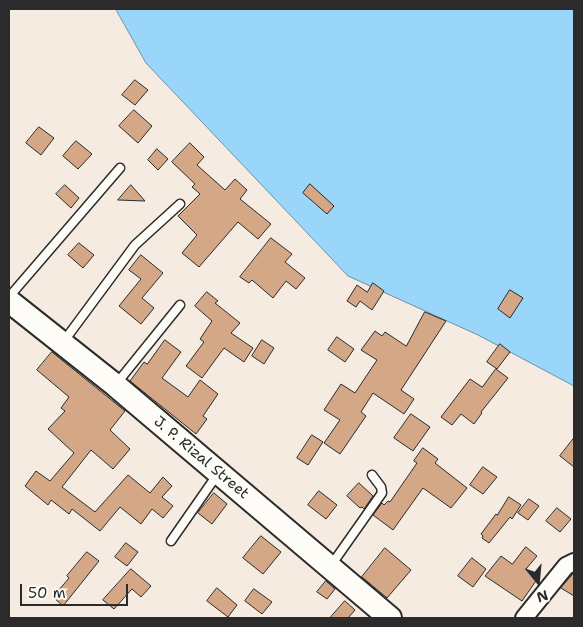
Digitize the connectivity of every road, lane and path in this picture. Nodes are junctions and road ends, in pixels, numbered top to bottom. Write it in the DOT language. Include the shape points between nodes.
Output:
graph roads {
  1 [pos="120,168"];
  2 [pos="180,204"];
  3 [pos="9,297"];
  4 [pos="9,302"];
  5 [pos="180,305"];
  6 [pos="63,343"];
  7 [pos="115,385"];
  8 [pos="218,473"];
  9 [pos="372,475"];
  10 [pos="171,541"];
  11 [pos="574,562"];
  12 [pos="330,567"];
  13 [pos="390,618"];
  14 [pos="524,618"];
  1 -- 3 [label="lane"];
  2 -- 6 [label="lane" via="135,245"];
  4 -- 6 [label="main road, J. P. Rizal Street"];
  5 -- 7 [label="lane"];
  6 -- 7 [label="main road, J. P. Rizal Street"];
  7 -- 8 [label="main road, J. P. Rizal Street"];
  8 -- 10 [label="lane"];
  8 -- 12 [label="main road, J. P. Rizal Street"];
  9 -- 12 [label="lane" via="382,493"];
  11 -- 14 [label="street" via="566,566"];
  12 -- 13 [label="main road, J. P. Rizal Street"];
}
